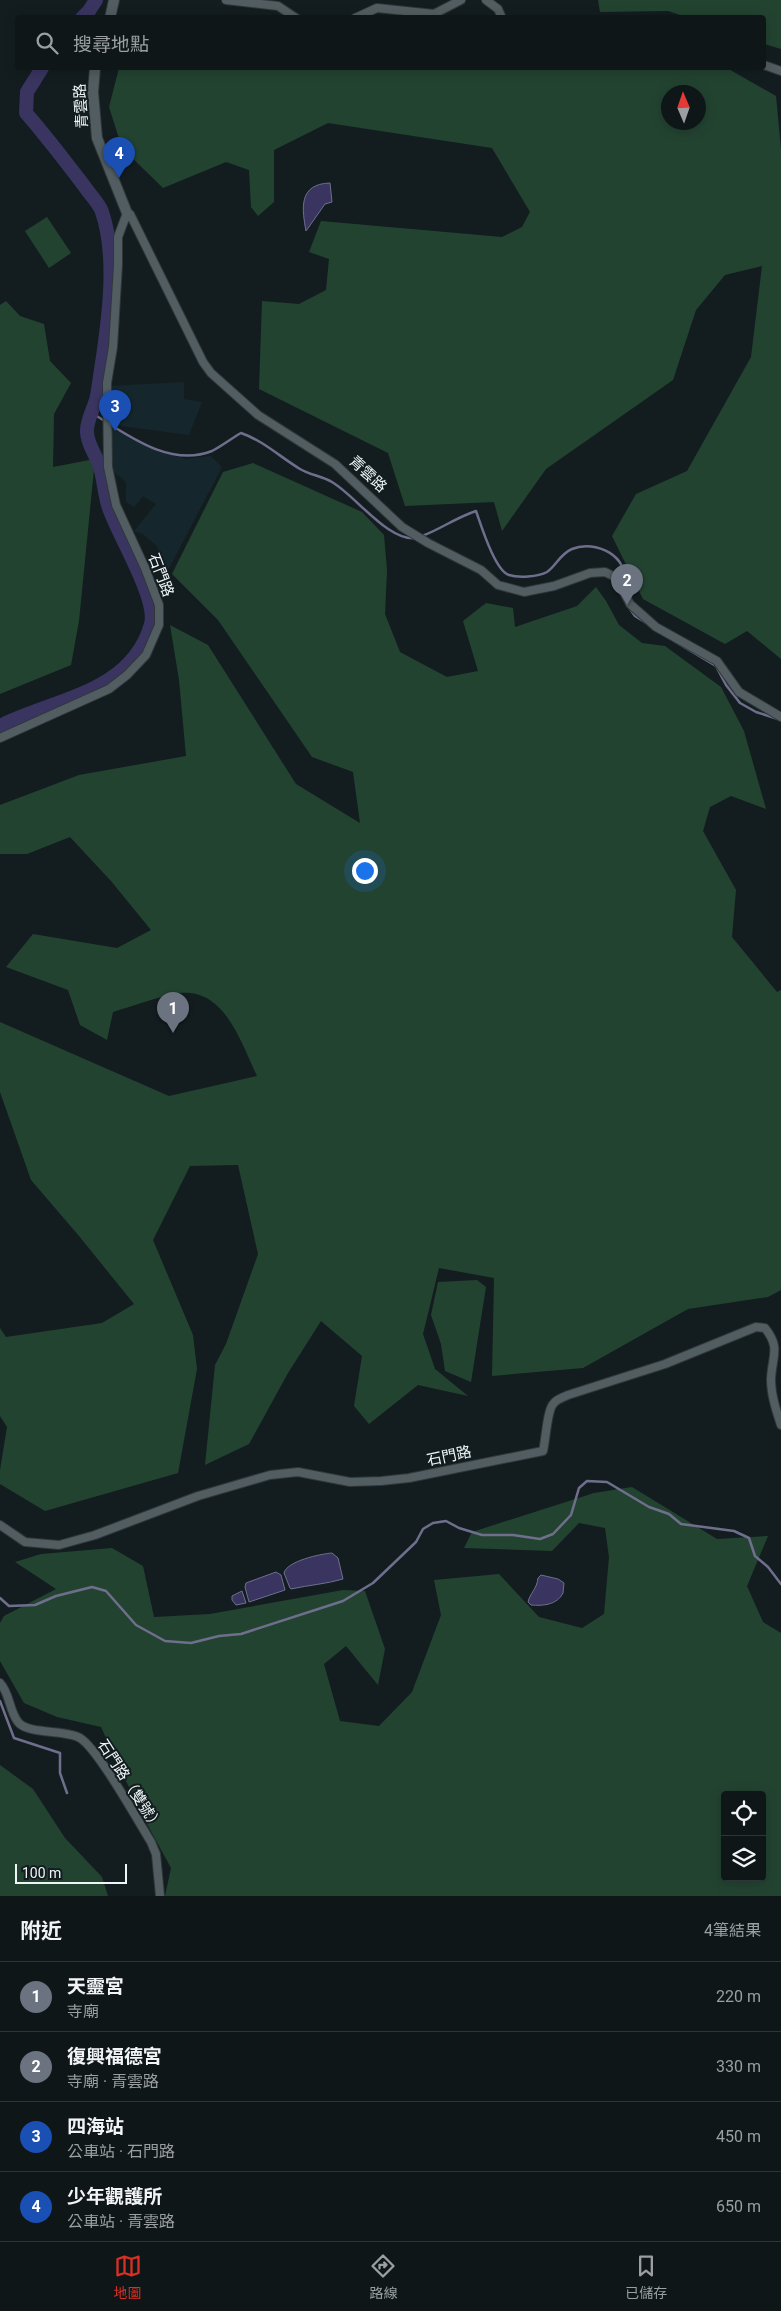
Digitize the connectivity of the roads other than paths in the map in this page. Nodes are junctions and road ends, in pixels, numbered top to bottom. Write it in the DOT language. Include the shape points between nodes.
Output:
graph roads {
  1 [pos="114,0"];
  2 [pos="226,0"];
  3 [pos="461,0"];
  4 [pos="486,0"];
  5 [pos="111,15"];
  6 [pos="292,15"];
  7 [pos="362,15"];
  8 [pos="501,15"];
  9 [pos="766,66"];
  10 [pos="95,70"];
  11 [pos="781,71"];
  12 [pos="126,213"];
  13 [pos="781,716"];
  14 [pos="0,738"];
  15 [pos="781,1425"];
  16 [pos="0,1525"];
  17 [pos="0,1684"];
  18 [pos="160,1896"];
  1 -- 5 [label="street"];
  2 -- 6 [label="street" via="278,6"];
  3 -- 7 [label="street" via="434,14 377,8"];
  4 -- 8 [label="street"];
  9 -- 11 [label="street"];
  10 -- 12 [label="street, 青雲路" via="93,92 97,138"];
  12 -- 13 [label="street, 青雲路" via="130,214 211,373 258,415 335,464 402,527 481,570 498,585 524,592 554,586 590,573 605,572 615,577 630,604 656,627 718,661 739,692"];
  12 -- 14 [label="street, 石門路" via="118,237 113,347 108,383 108,467 116,505 158,605 160,625 146,655 109,689"];
  15 -- 16 [label="street, 石門路" via="771,1378 776,1343 765,1328 756,1327 665,1364 554,1402 549,1409 543,1450 381,1481 350,1482 298,1472 270,1475 198,1496 59,1545 25,1542"];
  17 -- 18 [label="street, 石門路（雙號）" via="18,1722 26,1727 82,1738 95,1752 151,1842 156,1854"];
}
